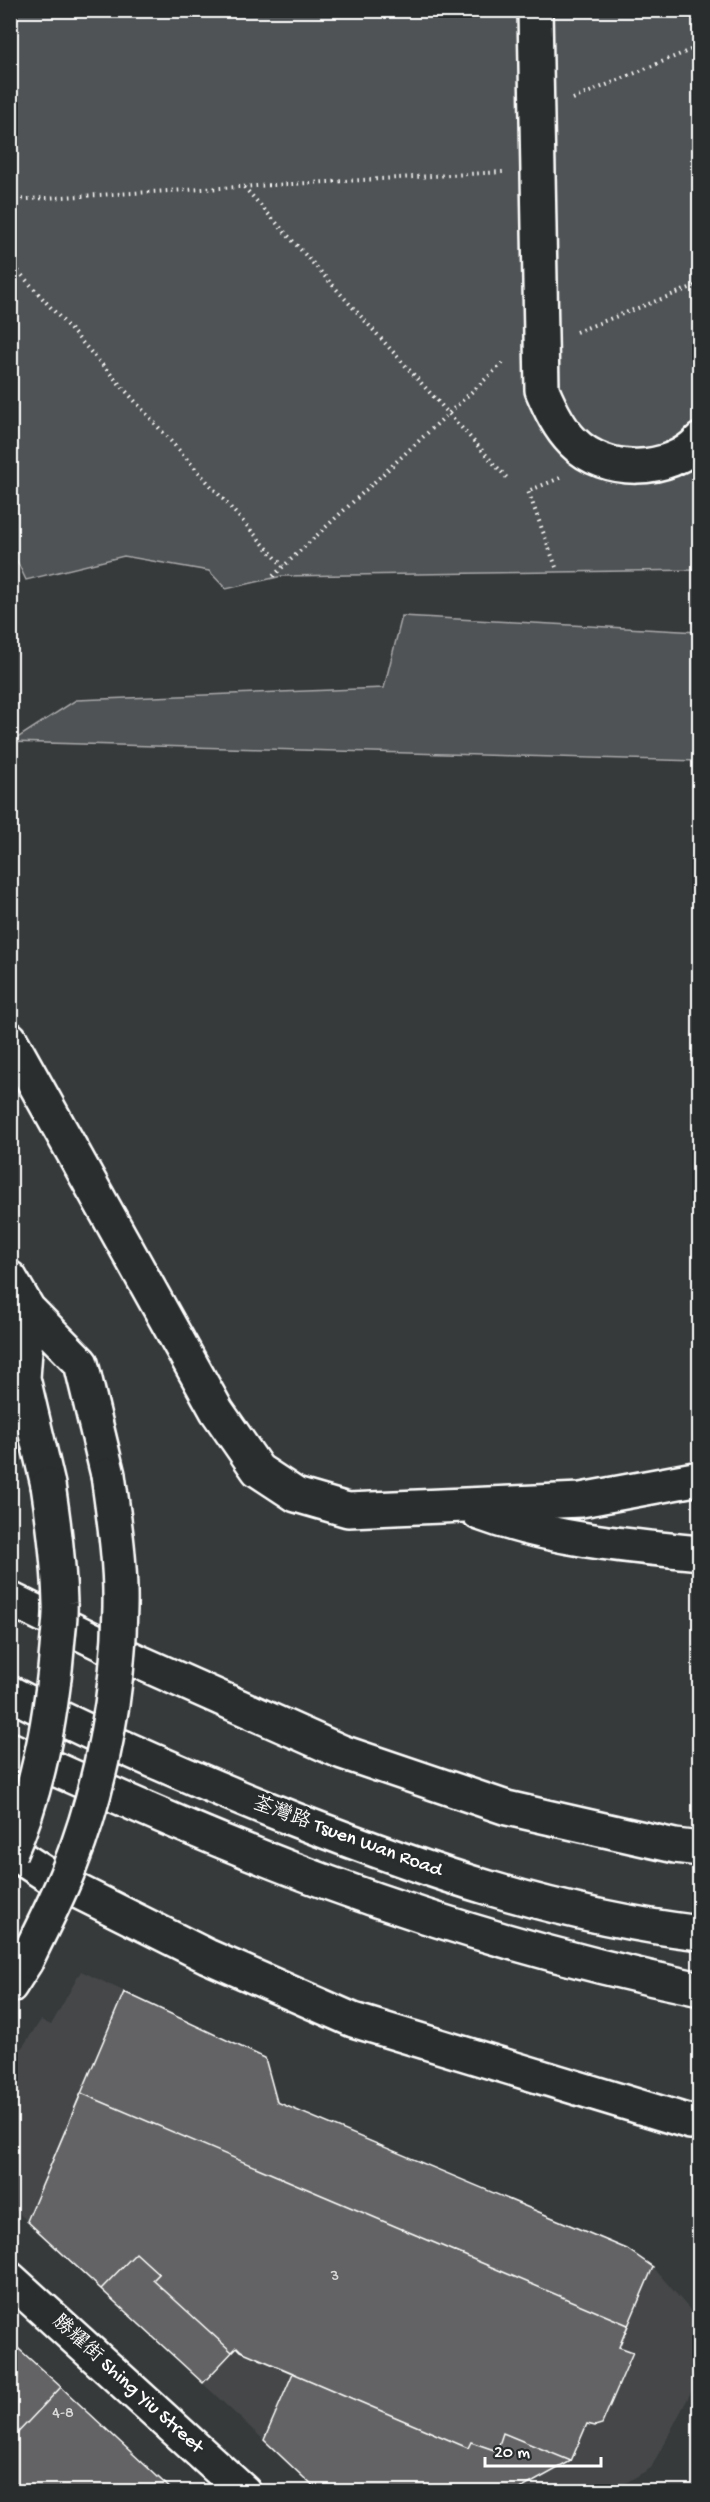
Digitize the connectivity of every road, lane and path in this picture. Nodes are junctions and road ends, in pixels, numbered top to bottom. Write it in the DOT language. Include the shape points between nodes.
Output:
graph roads {
  1 [pos="535,10"];
  2 [pos="699,46"];
  3 [pos="536,114"];
  4 [pos="537,170"];
  5 [pos="243,186"];
  6 [pos="10,200"];
  7 [pos="10,262"];
  8 [pos="699,284"];
  9 [pos="539,338"];
  10 [pos="448,413"];
  11 [pos="699,440"];
  12 [pos="602,461"];
  13 [pos="507,478"];
  14 [pos="283,566"];
  15 [pos="556,567"];
  16 [pos="273,576"];
  17 [pos="10,1039"];
  18 [pos="10,1278"];
  19 [pos="28,1309"];
  20 [pos="699,1478"];
  21 [pos="457,1505"];
  22 [pos="699,1553"];
  23 [pos="10,1599"];
  24 [pos="10,1692"];
  25 [pos="10,1749"];
  26 [pos="699,1849"];
  27 [pos="10,1852"];
  28 [pos="699,1933"];
  29 [pos="18,1973"];
  30 [pos="699,1989"];
  31 [pos="696,2125"];
  32 [pos="10,2278"];
  33 [pos="244,2492"];
  1 -- 3 [label="main road"];
  2 -- 3 [label="path"];
  3 -- 4 [label="main road"];
  4 -- 5 [label="path"];
  4 -- 9 [label="main road"];
  5 -- 6 [label="path"];
  5 -- 10 [label="path"];
  7 -- 14 [label="path"];
  8 -- 9 [label="path"];
  9 -- 10 [label="path"];
  9 -- 12 [label="main road" via="542,390 551,412 573,442"];
  10 -- 13 [label="path"];
  10 -- 14 [label="path"];
  11 -- 12 [label="main road" via="660,463 618,466"];
  12 -- 15 [label="path" via="528,491"];
  14 -- 16 [label="path"];
  17 -- 21 [label="main road" via="217,1411 258,1470 296,1495 348,1510"];
  18 -- 19 [label="main road"];
  19 -- 27 [label="main road, bridge" via="22,1378 48,1485 60,1606 55,1672 42,1754"];
  19 -- 29 [label="main road, bridge" via="81,1363 108,1475 120,1607 115,1678 101,1766 87,1820 70,1866"];
  20 -- 21 [label="main road" via="581,1500"];
  21 -- 22 [label="main road" via="502,1522 603,1544"];
  23 -- 26 [label="main road" via="137,1661 342,1752 507,1808"];
  24 -- 28 [label="main road, 荃灣路 Tsuen Wan Road" via="230,1794 418,1866 564,1910"];
  25 -- 30 [label="main road" via="171,1820 360,1894 564,1956"];
  27 -- 31 [label="main road" via="55,1880 207,1956 353,2020"];
  32 -- 33 [label="main road, 勝耀街 Shing Yiu Street"];
}
